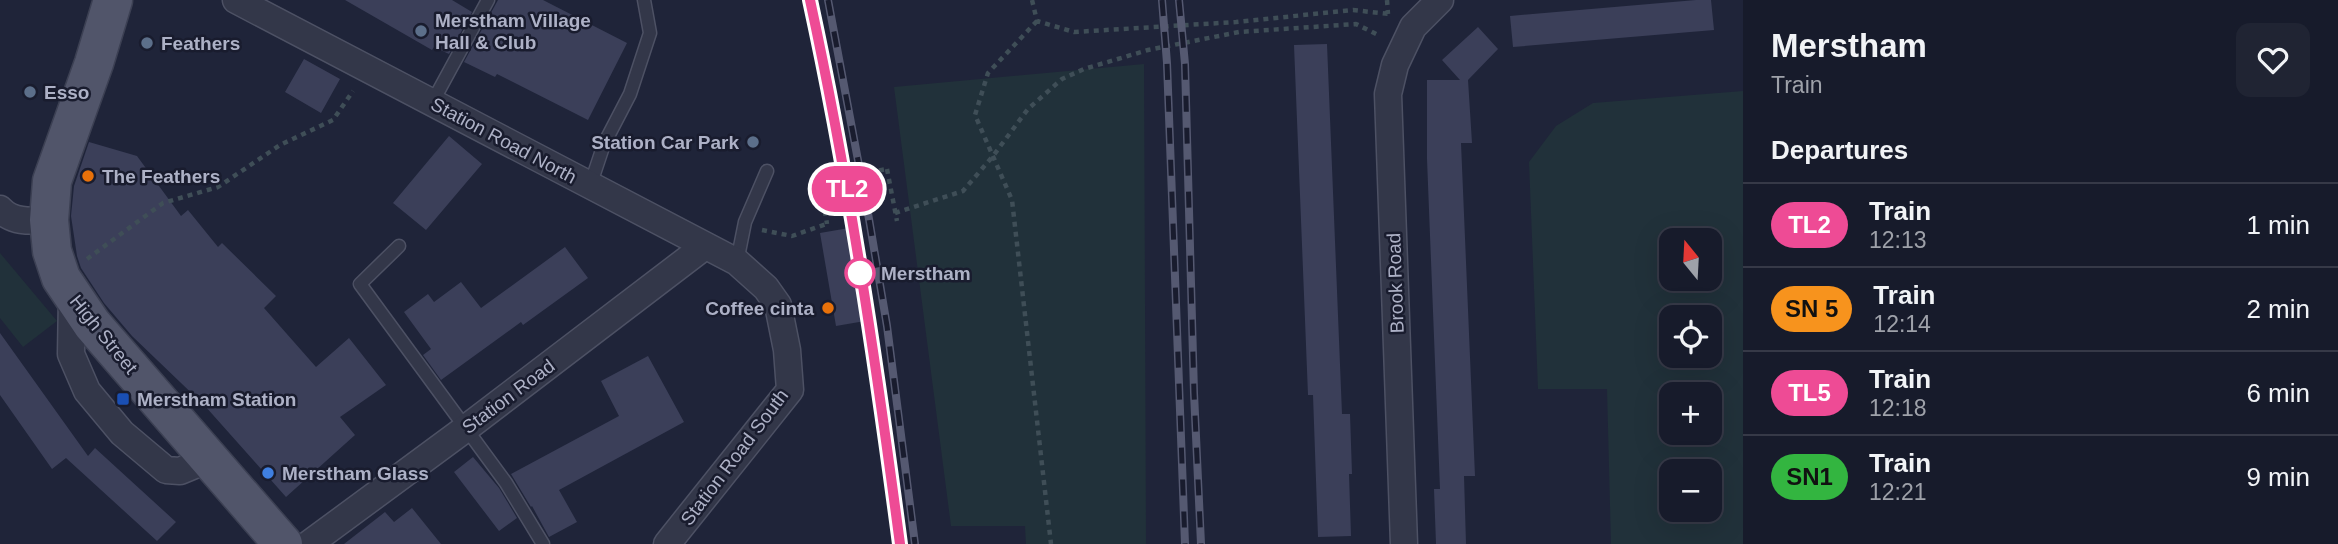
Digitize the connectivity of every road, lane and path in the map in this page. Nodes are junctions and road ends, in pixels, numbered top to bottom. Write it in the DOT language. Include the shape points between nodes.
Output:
graph roads {
  1 [pos="113,0"];
  2 [pos="236,0"];
  3 [pos="488,0"];
  4 [pos="645,0"];
  5 [pos="1032,0"];
  6 [pos="1387,0"];
  7 [pos="1440,0"];
  8 [pos="1037,21"];
  9 [pos="1385,38"];
  10 [pos="368,69"];
  11 [pos="432,103"];
  12 [pos="993,156"];
  13 [pos="767,171"];
  14 [pos="590,186"];
  15 [pos="0,209"];
  16 [pos="895,213"];
  17 [pos="49,220"];
  18 [pos="897,221"];
  19 [pos="744,227"];
  20 [pos="399,246"];
  21 [pos="705,246"];
  22 [pos="737,262"];
  23 [pos="67,287"];
  24 [pos="766,288"];
  25 [pos="465,429"];
  26 [pos="673,542"];
  27 [pos="283,544"];
  28 [pos="309,544"];
  29 [pos="543,544"];
  30 [pos="1051,544"];
  31 [pos="1404,544"];
  1 -- 17 [label="main road, High Street" via="52,181"];
  2 -- 10 [label="street, Station Road North"];
  3 -- 11 [label="lane"];
  4 -- 14 [label="lane" via="650,33 630,94 604,144"];
  5 -- 8 [label="path"];
  6 -- 8 [label="path" via="1388,14 1353,10 1074,32"];
  7 -- 31 [label="street, Brook Road" via="1413,27 1395,65 1388,94"];
  8 -- 12 [label="path" via="988,73 975,115"];
  9 -- 12 [label="path" via="1356,24 1239,32 1110,61 1062,79 1028,109"];
  10 -- 11 [label="street, Station Road North"];
  10 -- 23 [label="path" via="333,120 280,145 218,187 163,203"];
  11 -- 14 [label="street, Station Road North"];
  12 -- 16 [label="path" via="963,191"];
  12 -- 30 [label="path" via="1012,200"];
  13 -- 19 [label="lane"];
  14 -- 21 [label="street, Station Road North"];
  15 -- 17 [label="street" via="22,221"];
  16 -- 18 [label="path"];
  16 -- 19 [label="path, bridge" via="887,169 820,181 828,223 792,236"];
  17 -- 23 [label="main road, High Street" via="52,251"];
  19 -- 22 [label="lane"];
  20 -- 25 [label="lane" via="360,284"];
  21 -- 22 [label="street, Station Road North"];
  21 -- 25 [label="street, Station Road"];
  22 -- 24 [label="street, Station Road North"];
  23 -- 27 [label="main road, High Street" via="92,324"];
  24 -- 26 [label="street, Station Road South" via="781,312 790,390"];
  25 -- 28 [label="street, Station Road"];
  25 -- 29 [label="lane" via="506,483"];
}
